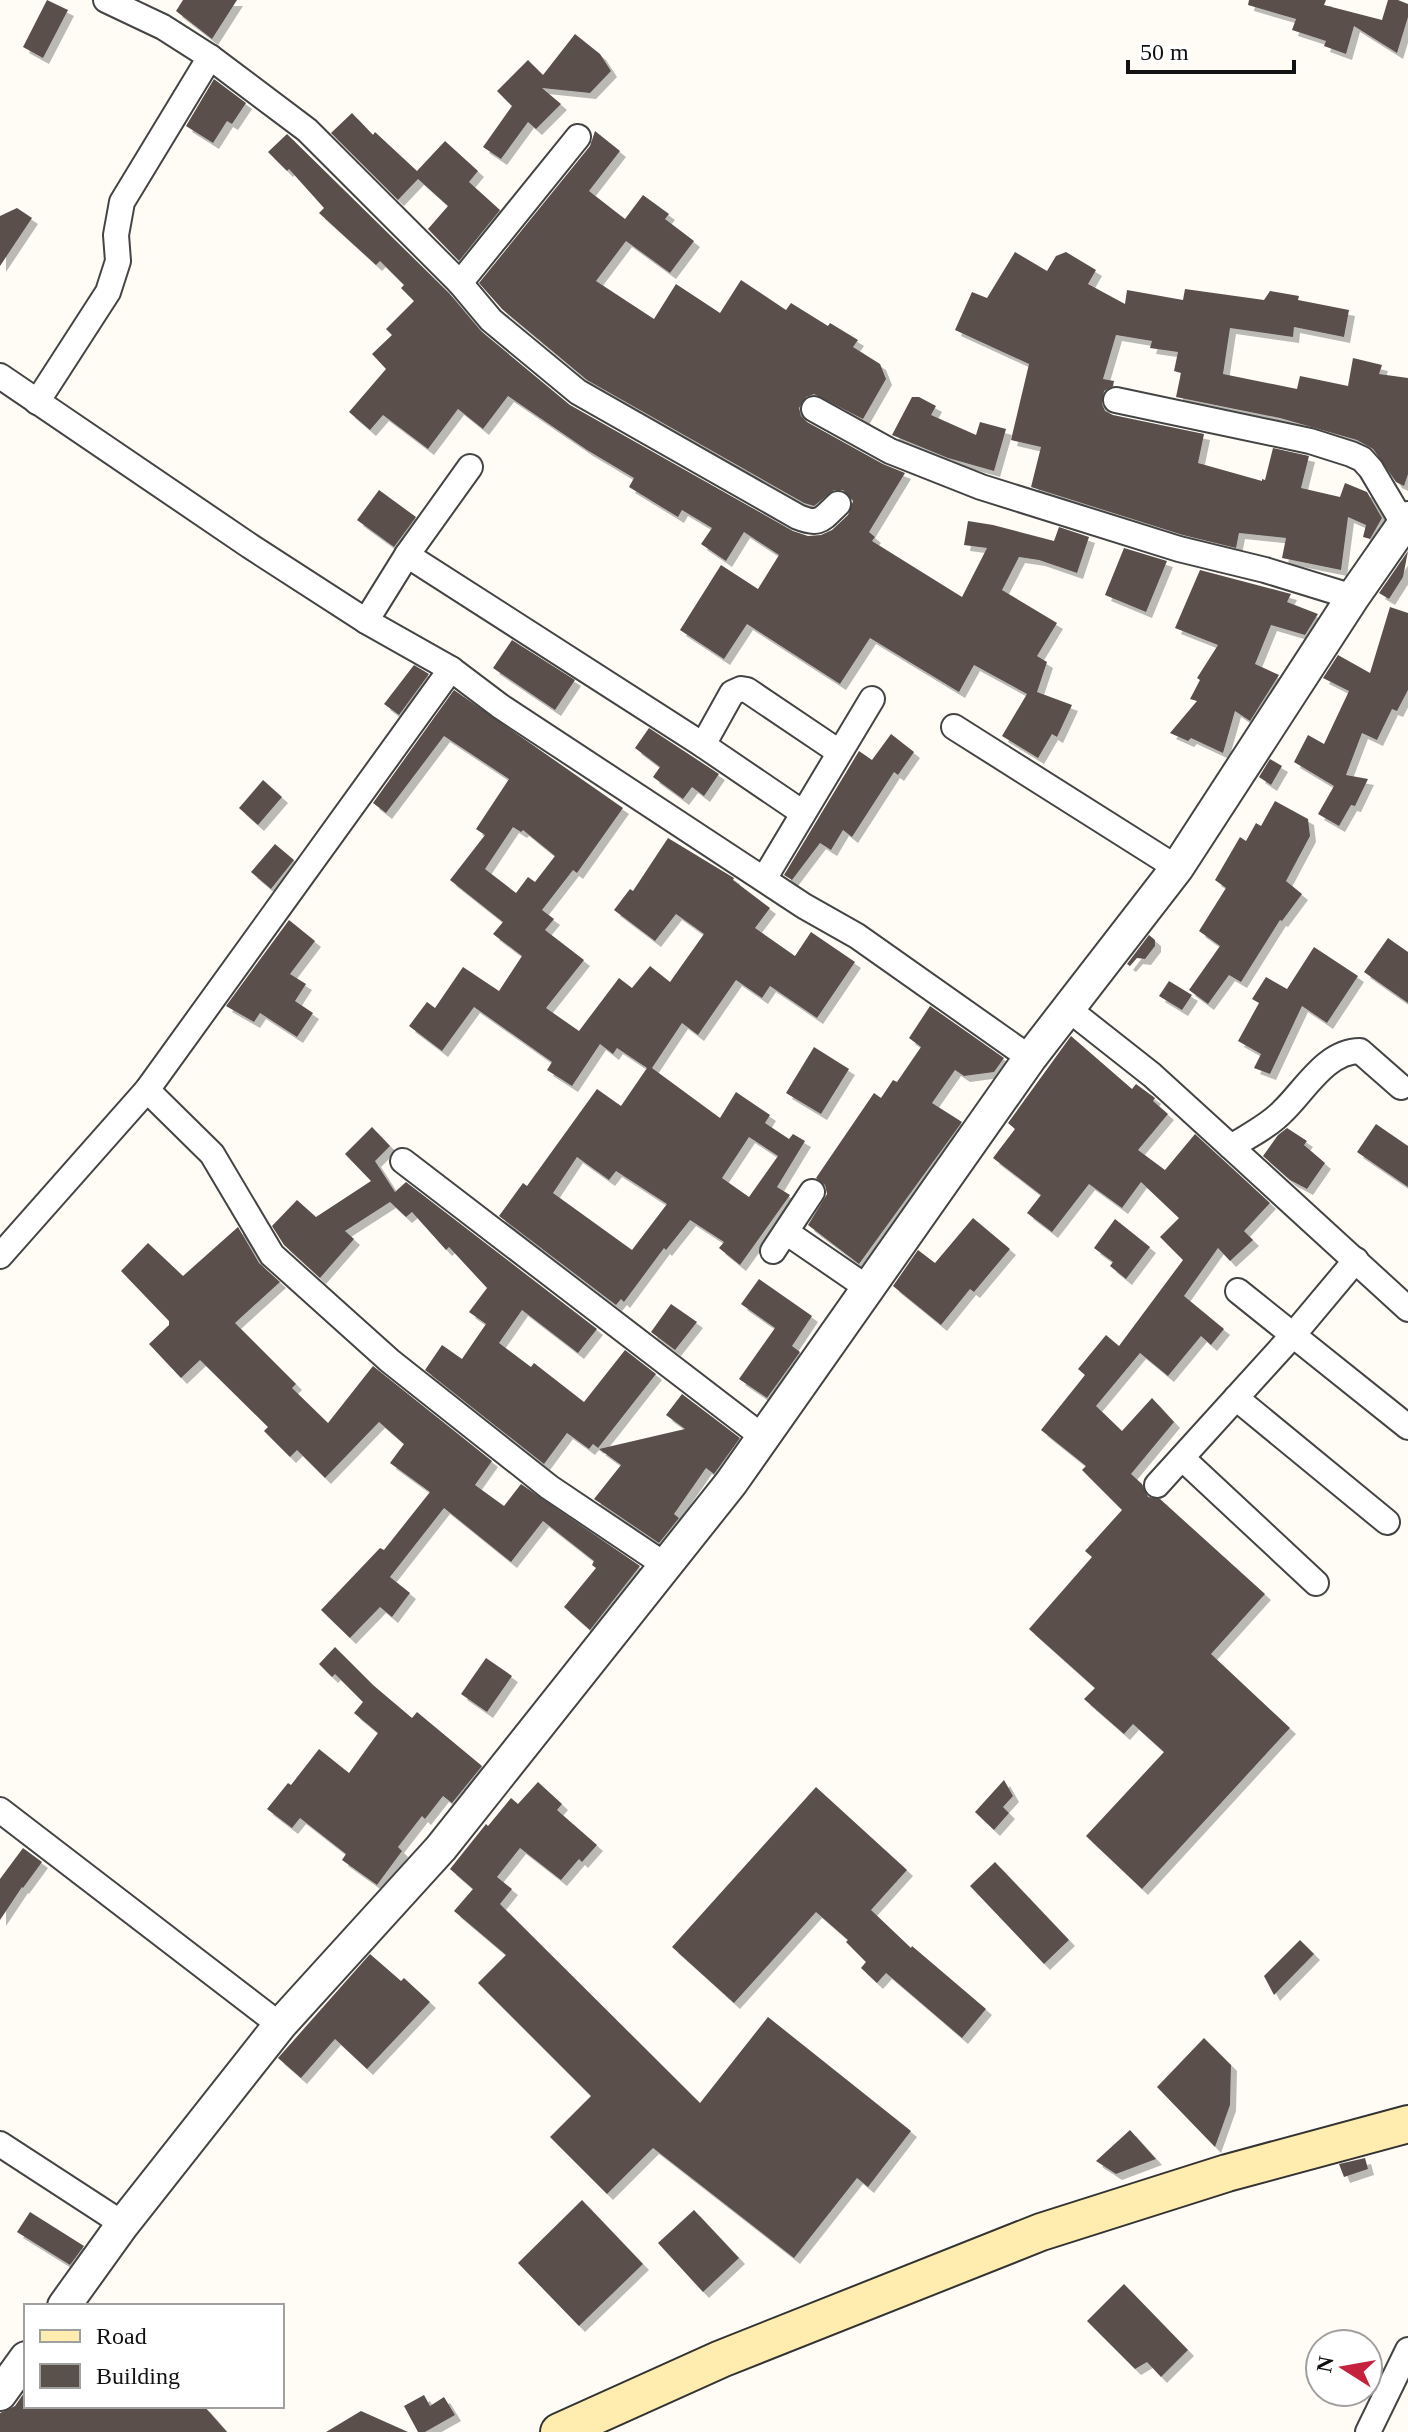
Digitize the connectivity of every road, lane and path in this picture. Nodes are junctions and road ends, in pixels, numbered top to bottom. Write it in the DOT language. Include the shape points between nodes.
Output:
graph roads {
  1 [pos="106,0"];
  2 [pos="210,57"];
  3 [pos="578,137"];
  4 [pos="460,283"];
  5 [pos="0,376"];
  6 [pos="1116,400"];
  7 [pos="37,402"];
  8 [pos="814,409"];
  9 [pos="470,467"];
  10 [pos="838,504"];
  11 [pos="1403,531"];
  12 [pos="407,555"];
  13 [pos="1353,597"];
  14 [pos="366,621"];
  15 [pos="451,669"];
  16 [pos="872,699"];
  17 [pos="954,727"];
  18 [pos="703,745"];
  19 [pos="839,752"];
  20 [pos="803,813"];
  21 [pos="1177,868"];
  22 [pos="764,879"];
  23 [pos="1067,1008"];
  24 [pos="1030,1058"];
  25 [pos="1401,1087"];
  26 [pos="147,1090"];
  27 [pos="1231,1147"];
  28 [pos="403,1161"];
  29 [pos="812,1192"];
  30 [pos="0,1256"];
  31 [pos="1356,1260"];
  32 [pos="869,1289"];
  33 [pos="1238,1291"];
  34 [pos="1403,1294"];
  35 [pos="1294,1334"];
  36 [pos="1236,1398"];
  37 [pos="1408,1427"];
  38 [pos="763,1437"];
  39 [pos="1182,1458"];
  40 [pos="1157,1485"];
  41 [pos="1387,1522"];
  42 [pos="665,1565"];
  43 [pos="1316,1583"];
  44 [pos="0,1810"];
  45 [pos="280,2025"];
  46 [pos="1408,2124"];
  47 [pos="0,2144"];
  48 [pos="123,2224"];
  49 [pos="65,2304"];
  50 [pos="1408,2350"];
  51 [pos="24,2361"];
  52 [pos="1402,2380"];
  53 [pos="0,2394"];
  54 [pos="559,2432"];
  55 [pos="1368,2432"];
  1 -- 2 [label="street"];
  2 -- 4 [label="street" via="307,130"];
  2 -- 7 [label="street" via="122,202 118,261 108,292"];
  3 -- 4 [label="street"];
  4 -- 10 [label="street" via="491,320 578,392 798,517 823,520"];
  5 -- 7 [label="street"];
  6 -- 11 [label="street" via="1310,441 1362,459"];
  7 -- 14 [label="street"];
  8 -- 13 [label="street" via="890,451 981,487"];
  9 -- 12 [label="street"];
  11 -- 13 [label="street"];
  12 -- 14 [label="street"];
  12 -- 18 [label="street"];
  13 -- 21 [label="street"];
  14 -- 15 [label="street"];
  15 -- 22 [label="street"];
  15 -- 26 [label="street"];
  16 -- 19 [label="street"];
  17 -- 21 [label="street"];
  18 -- 19 [label="street" via="732,693 741,689"];
  18 -- 20 [label="street"];
  19 -- 20 [label="street"];
  20 -- 22 [label="street"];
  21 -- 23 [label="street"];
  22 -- 24 [label="street" via="869,944"];
  23 -- 24 [label="street"];
  23 -- 27 [label="street"];
  24 -- 32 [label="street"];
  25 -- 27 [label="street" via="1360,1051 1345,1053 1282,1113"];
  26 -- 30 [label="street"];
  26 -- 42 [label="street" via="212,1154 272,1255 390,1361 549,1487"];
  27 -- 31 [label="street"];
  28 -- 38 [label="street"];
  29 -- 32 [label="street" via="779,1241"];
  31 -- 34 [label="street"];
  31 -- 35 [label="street"];
  32 -- 38 [label="street"];
  33 -- 35 [label="street"];
  35 -- 36 [label="street"];
  35 -- 37 [label="street"];
  36 -- 39 [label="street"];
  36 -- 41 [label="street"];
  38 -- 42 [label="street"];
  39 -- 40 [label="street"];
  39 -- 43 [label="street"];
  42 -- 45 [label="street" via="441,1848"];
  44 -- 45 [label="street"];
  45 -- 48 [label="street"];
  46 -- 54 [label="main road" via="1227,2173 1041,2232 736,2353"];
  47 -- 48 [label="street"];
  48 -- 49 [label="street"];
  50 -- 52 [label="street"];
  51 -- 53 [label="street"];
  52 -- 55 [label="street"];
}
